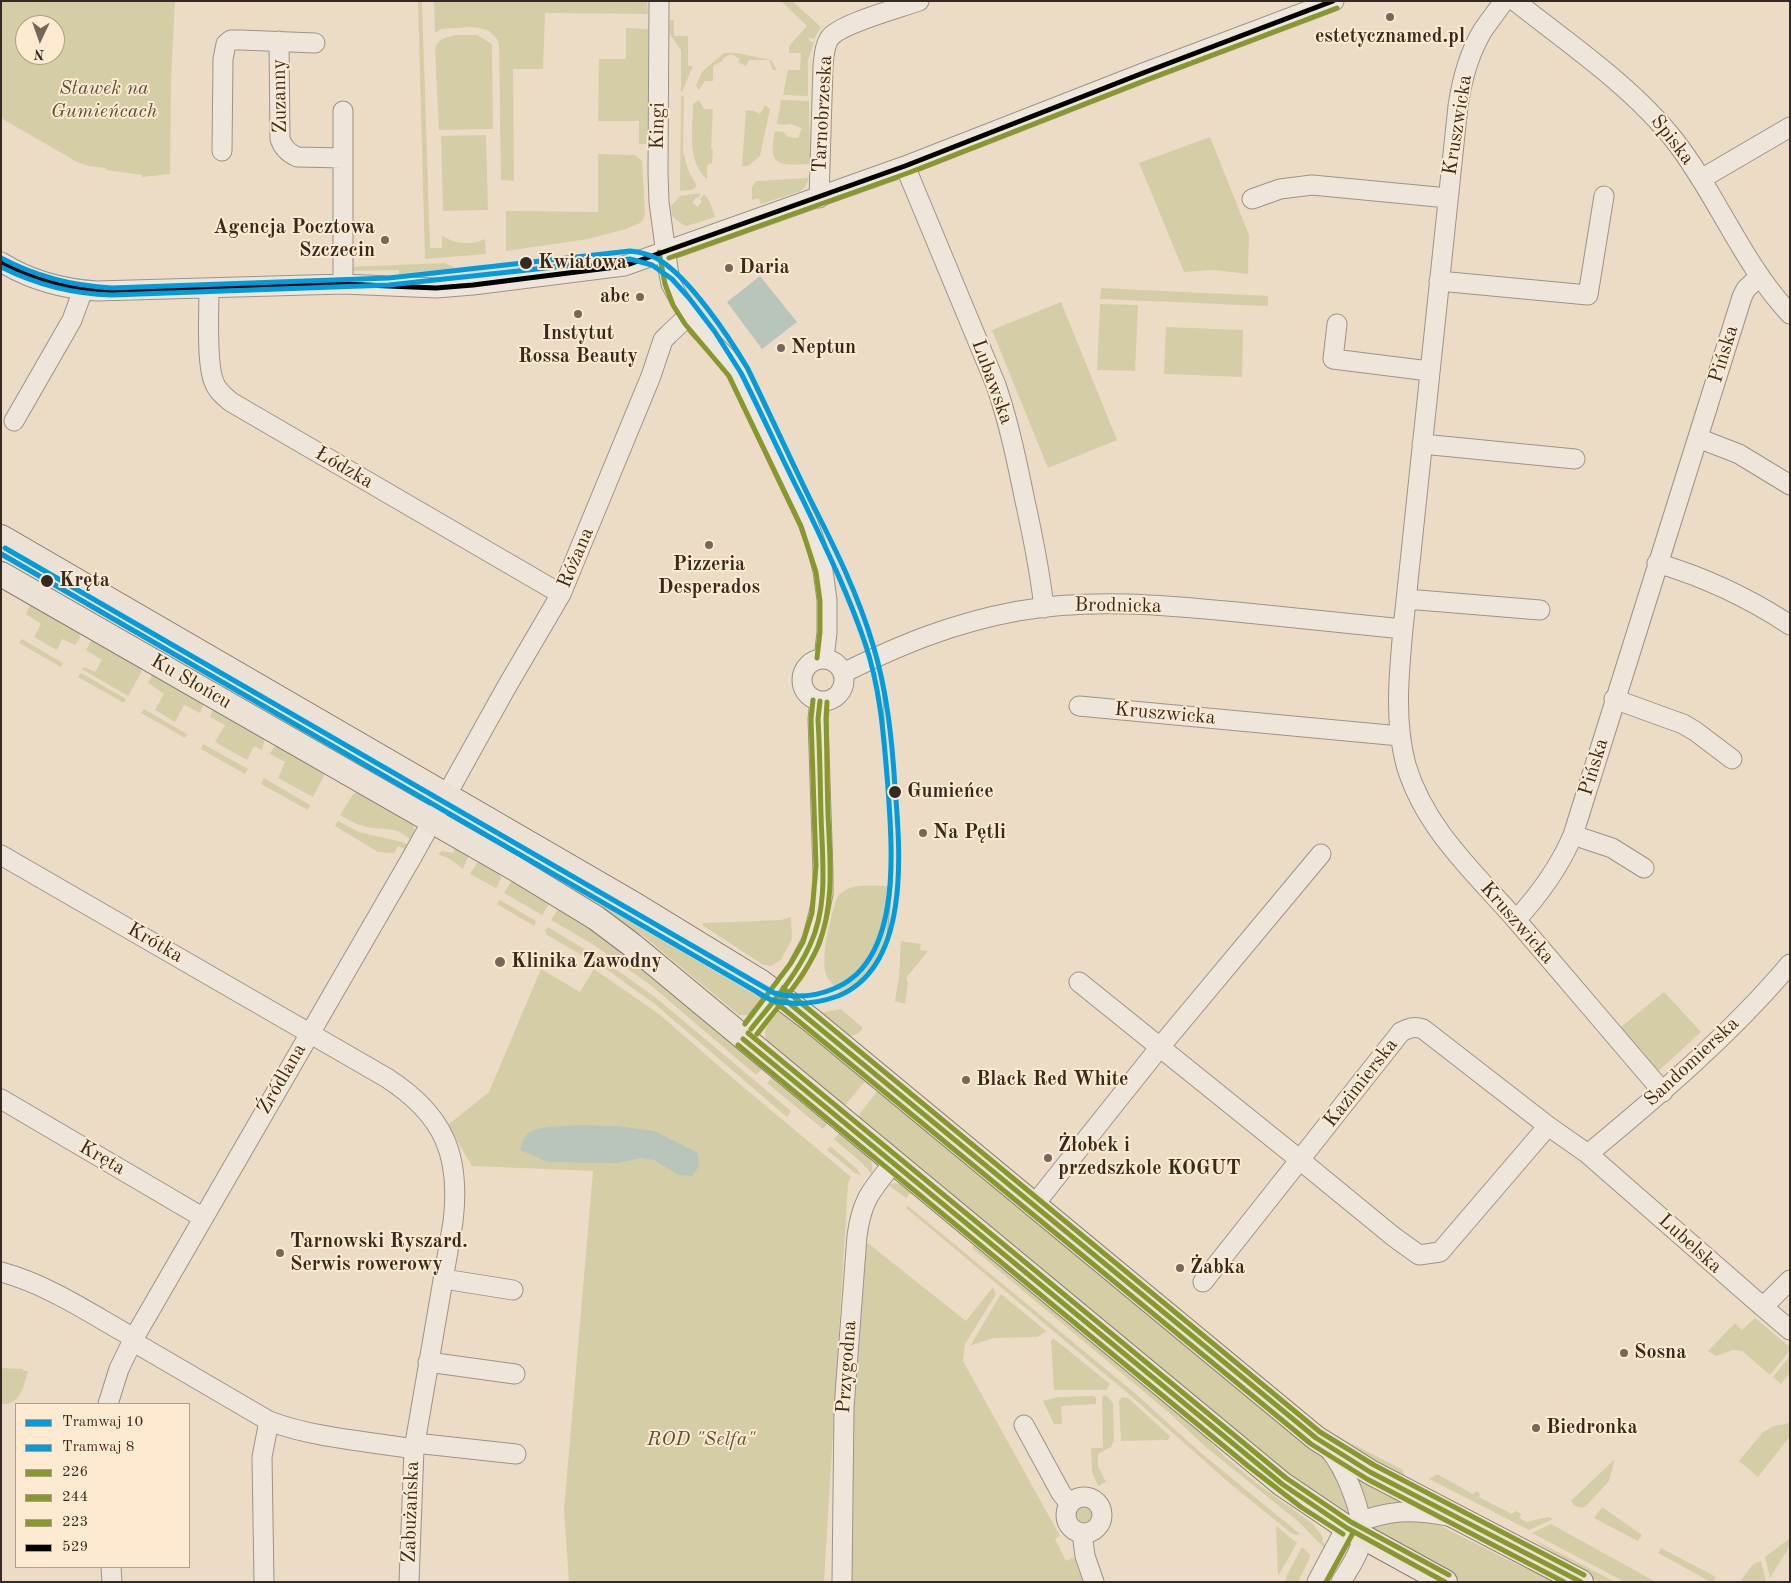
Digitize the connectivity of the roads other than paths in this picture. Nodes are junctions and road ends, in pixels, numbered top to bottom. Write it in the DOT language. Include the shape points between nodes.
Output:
graph roads {
  1 [pos="659,1"];
  2 [pos="919,1"];
  3 [pos="1334,1"];
  4 [pos="1504,1"];
  5 [pos="1515,1"];
  6 [pos="279,41"];
  7 [pos="315,43"];
  8 [pos="343,111"];
  9 [pos="1789,129"];
  10 [pos="222,151"];
  11 [pos="343,158"];
  12 [pos="905,166"];
  13 [pos="1701,180"];
  14 [pos="1604,196"];
  15 [pos="819,198"];
  16 [pos="1448,198"];
  17 [pos="1252,199"];
  18 [pos="666,251"];
  19 [pos="1,262"];
  20 [pos="1760,276"];
  21 [pos="1439,281"];
  22 [pos="343,284"];
  23 [pos="209,289"];
  24 [pos="83,290"];
  25 [pos="1790,314"];
  26 [pos="688,315"];
  27 [pos="1336,324"];
  28 [pos="1429,371"];
  29 [pos="14,421"];
  30 [pos="1698,438"];
  31 [pos="1422,444"];
  32 [pos="1574,459"];
  33 [pos="1790,485"];
  34 [pos="1,538"];
  35 [pos="1657,563"];
  36 [pos="1,574"];
  37 [pos="561,594"];
  38 [pos="1406,599"];
  39 [pos="1044,608"];
  40 [pos="1540,610"];
  41 [pos="1790,625"];
  42 [pos="1403,629"];
  43 [pos="824,659"];
  44 [pos="843,673"];
  45 [pos="1614,699"];
  46 [pos="820,701"];
  47 [pos="1079,706"];
  48 [pos="1400,736"];
  49 [pos="1732,759"];
  50 [pos="446,795"];
  51 [pos="432,821"];
  52 [pos="1573,835"];
  53 [pos="1321,854"];
  54 [pos="1,855"];
  55 [pos="1644,868"];
  56 [pos="1516,920"];
  57 [pos="1790,964"];
  58 [pos="1079,982"];
  59 [pos="778,994"];
  60 [pos="310,1032"];
  61 [pos="743,1039"];
  62 [pos="1160,1047"];
  63 [pos="1662,1092"];
  64 [pos="1,1099"];
  65 [pos="1548,1126"];
  66 [pos="1588,1154"];
  67 [pos="1300,1160"];
  68 [pos="894,1162"];
  69 [pos="1034,1205"];
  70 [pos="202,1217"];
  71 [pos="1,1272"];
  72 [pos="444,1279"];
  73 [pos="1790,1280"];
  74 [pos="1203,1282"];
  75 [pos="513,1290"];
  76 [pos="1763,1307"];
  77 [pos="1790,1330"];
  78 [pos="133,1340"];
  79 [pos="428,1362"];
  80 [pos="515,1374"];
  81 [pos="108,1403"];
  82 [pos="269,1421"];
  83 [pos="1024,1425"];
  84 [pos="1316,1438"];
  85 [pos="414,1446"];
  86 [pos="516,1454"];
  87 [pos="1069,1503"];
  88 [pos="1465,1521"];
  89 [pos="1356,1529"];
  90 [pos="1082,1533"];
  91 [pos="111,1568"];
  92 [pos="112,1582"];
  93 [pos="264,1582"];
  94 [pos="409,1582"];
  95 [pos="842,1582"];
  96 [pos="1094,1582"];
  97 [pos="1317,1582"];
  98 [pos="1341,1582"];
  99 [pos="1445,1582"];
  100 [pos="1581,1582"];
  1 -- 18 [label="street, Kingi" via="658,173"];
  2 -- 15 [label="street, Tarnobrzeska" via="851,25 829,38 823,66"];
  3 -- 12 [label="street"];
  4 -- 16 [label="street, Kruszwicka" via="1482,32 1464,74"];
  5 -- 13 [label="street, Spiska" via="1647,109 1674,140"];
  6 -- 7 [label="street, Zuzanny"];
  6 -- 10 [label="street, Zuzanny" via="231,40 226,44"];
  6 -- 11 [label="street, Zuzanny" via="282,146 297,157"];
  8 -- 11 [label="street"];
  9 -- 13 [label="street"];
  11 -- 22 [label="street"];
  12 -- 15 [label="street"];
  12 -- 39 [label="street, Lubawska" via="1005,410 1036,551"];
  13 -- 20 [label="street, Spiska"];
  14 -- 21 [label="street" via="1588,295"];
  15 -- 18 [label="street"];
  16 -- 17 [label="street, Kruszwicka" via="1312,186 1280,189"];
  16 -- 21 [label="street, Kruszwicka"];
  18 -- 22 [label="street" via="615,268 473,285 425,288"];
  18 -- 26 [label="street" via="671,284"];
  19 -- 24 [label="street" via="49,283"];
  20 -- 25 [label="street, Spiska"];
  20 -- 30 [label="street, Pińska" via="1742,297"];
  21 -- 28 [label="street, Kruszwicka"];
  22 -- 23 [label="street"];
  23 -- 24 [label="street"];
  23 -- 37 [label="street, Łódzka" via="211,373 223,396"];
  24 -- 29 [label="street" via="72,320"];
  26 -- 37 [label="street, Różana" via="663,340"];
  26 -- 43 [label="street" via="736,372 811,531 826,596"];
  27 -- 28 [label="street" via="1333,359"];
  28 -- 31 [label="street, Kruszwicka"];
  30 -- 33 [label="street" via="1739,454"];
  30 -- 35 [label="street, Pińska"];
  31 -- 32 [label="street"];
  31 -- 38 [label="street, Kruszwicka"];
  34 -- 50 [label="main road, Ku Słońcu"];
  35 -- 41 [label="street" via="1733,592"];
  35 -- 45 [label="street, Pińska"];
  36 -- 51 [label="main road, Ku Słońcu"];
  37 -- 50 [label="street, Różana"];
  38 -- 40 [label="street"];
  38 -- 42 [label="street, Kruszwicka"];
  39 -- 42 [label="street, Brodnicka" via="1154,605"];
  39 -- 44 [label="street, Brodnicka" via="945,629"];
  42 -- 48 [label="street, Kruszwicka" via="1398,695"];
  43 -- 44 [label="street" via="837,664"];
  43 -- 46 [label="street" via="810,664 802,678 807,694"];
  44 -- 46 [label="street" via="844,682 839,694 831,700"];
  45 -- 49 [label="street" via="1683,724"];
  45 -- 52 [label="street, Pińska"];
  46 -- 59 [label="street" via="822,903 807,950"];
  47 -- 48 [label="street, Kruszwicka"];
  48 -- 56 [label="street, Kruszwicka" via="1411,778 1435,826"];
  50 -- 51 [label="street"];
  50 -- 59 [label="main road, Ku Słońcu" via="658,918"];
  51 -- 60 [label="street, Źródlana"];
  51 -- 61 [label="main road, Ku Słońcu" via="596,918"];
  52 -- 55 [label="street" via="1625,854"];
  52 -- 56 [label="street, Pińska" via="1551,878"];
  53 -- 62 [label="street"];
  54 -- 60 [label="street, Krótka"];
  56 -- 63 [label="street, Kruszwicka"];
  57 -- 63 [label="street, Sandomierska" via="1732,1026"];
  58 -- 62 [label="street"];
  59 -- 61 [label="street"];
  59 -- 69 [label="main road, Ku Słońcu"];
  60 -- 70 [label="street, Źródlana"];
  60 -- 72 [label="street, Zabużańska" via="401,1087 428,1112 442,1134 453,1163 456,1198"];
  61 -- 68 [label="main road, Ku Słońcu"];
  62 -- 67 [label="street"];
  62 -- 69 [label="street"];
  63 -- 66 [label="street, Sandomierska"];
  64 -- 70 [label="street, Kręta"];
  65 -- 66 [label="street, Kazimierska"];
  65 -- 67 [label="street" via="1440,1252 1419,1255"];
  65 -- 67 [label="street, Kazimierska" via="1416,1026 1401,1032"];
  66 -- 76 [label="street, Lubelska"];
  67 -- 74 [label="street, Kazimierska"];
  68 -- 89 [label="main road, Ku Słońcu" via="1267,1471 1312,1505"];
  68 -- 95 [label="street, Przygodna" via="866,1199 857,1236 844,1408"];
  69 -- 84 [label="main road, Ku Słońcu"];
  70 -- 78 [label="street, Źródlana"];
  71 -- 78 [label="street" via="55,1293"];
  72 -- 75 [label="street"];
  72 -- 79 [label="street, Zabużańska"];
  73 -- 76 [label="street"];
  76 -- 77 [label="street, Lubelska"];
  78 -- 81 [label="street, Źródlana"];
  78 -- 82 [label="street"];
  79 -- 80 [label="street"];
  79 -- 85 [label="street, Zabużańska"];
  82 -- 85 [label="street" via="315,1433"];
  82 -- 93 [label="street" via="262,1457"];
  83 -- 87 [label="street"];
  84 -- 88 [label="main road, Ku Słońcu" via="1370,1472"];
  84 -- 89 [label="street, Ku Słońcu" via="1332,1453 1344,1472 1354,1498"];
  85 -- 86 [label="street, Zabużańska"];
  85 -- 94 [label="street, Zabużańska"];
  87 -- 90 [label="street" via="1065,1514 1067,1523"];
  87 -- 90 [label="street" via="1086,1497 1100,1507 1102,1516 1098,1527"];
  88 -- 89 [label="street, Ku Słońcu" via="1400,1511"];
  88 -- 100 [label="main road, Ku Słońcu"];
  89 -- 97 [label="street" via="1343,1533"];
  89 -- 98 [label="street" via="1360,1548"];
  89 -- 99 [label="main road, Ku Słońcu"];
  90 -- 96 [label="street" via="1085,1556"];
  91 -- 92 [label="street"];
}
